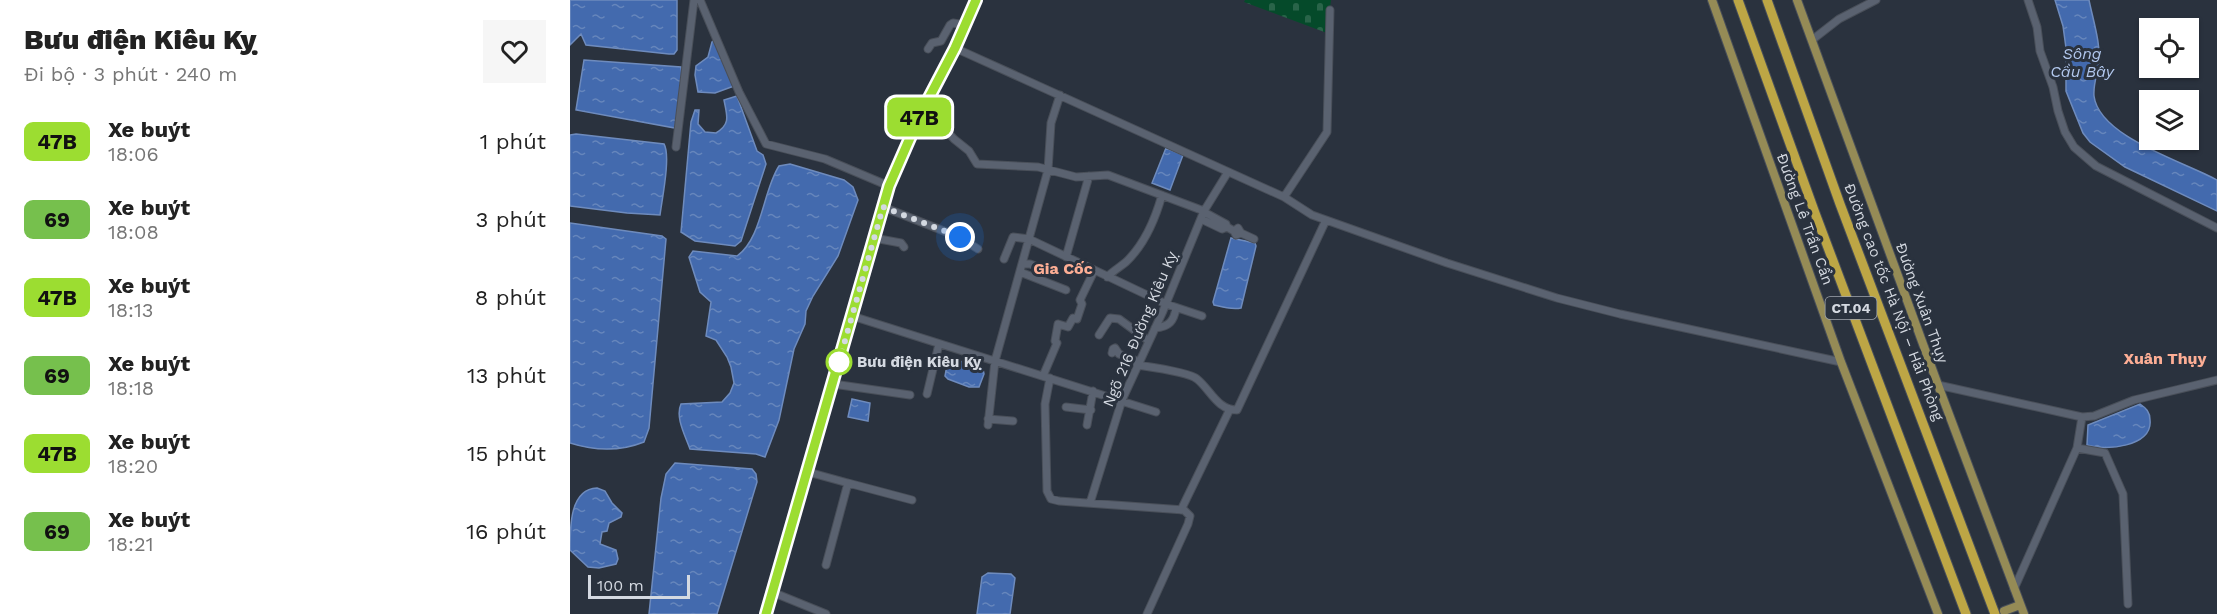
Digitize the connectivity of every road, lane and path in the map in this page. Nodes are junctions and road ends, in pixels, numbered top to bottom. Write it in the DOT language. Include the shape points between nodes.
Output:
graph roads {
  1 [pos="694,0"];
  2 [pos="700,0"];
  3 [pos="976,0"];
  4 [pos="1712,0"];
  5 [pos="1738,0"];
  6 [pos="1767,0"];
  7 [pos="1797,0"];
  8 [pos="1876,0"];
  9 [pos="2028,0"];
  10 [pos="1330,10"];
  11 [pos="965,24"];
  12 [pos="1812,40"];
  13 [pos="955,48"];
  14 [pos="928,49"];
  15 [pos="1060,95"];
  16 [pos="920,115"];
  17 [pos="676,147"];
  18 [pos="1048,170"];
  19 [pos="1228,172"];
  20 [pos="1089,176"];
  21 [pos="889,186"];
  22 [pos="1162,195"];
  23 [pos="1284,197"];
  24 [pos="883,207"];
  25 [pos="1203,214"];
  26 [pos="1326,220"];
  27 [pos="2217,228"];
  28 [pos="874,238"];
  29 [pos="1029,239"];
  30 [pos="1254,239"];
  31 [pos="904,247"];
  32 [pos="978,249"];
  33 [pos="1066,257"];
  34 [pos="1004,259"];
  35 [pos="1022,264"];
  36 [pos="1038,267"];
  37 [pos="1094,271"];
  38 [pos="1020,272"];
  39 [pos="1107,277"];
  40 [pos="1066,290"];
  41 [pos="1166,304"];
  42 [pos="1176,308"];
  43 [pos="852,316"];
  44 [pos="1202,316"];
  45 [pos="1155,328"];
  46 [pos="1099,335"];
  47 [pos="1149,341"];
  48 [pos="939,344"];
  49 [pos="1112,353"];
  50 [pos="995,361"];
  51 [pos="1841,362"];
  52 [pos="1138,364"];
  53 [pos="1047,377"];
  54 [pos="2217,380"];
  55 [pos="833,384"];
  56 [pos="1938,385"];
  57 [pos="1093,392"];
  58 [pos="927,394"];
  59 [pos="910,395"];
  60 [pos="1122,400"];
  61 [pos="1066,407"];
  62 [pos="1230,409"];
  63 [pos="1091,410"];
  64 [pos="1156,412"];
  65 [pos="2082,417"];
  66 [pos="1012,421"];
  67 [pos="1087,426"];
  68 [pos="2077,448"];
  69 [pos="808,472"];
  70 [pos="848,483"];
  71 [pos="912,500"];
  72 [pos="1090,503"];
  73 [pos="1181,510"];
  74 [pos="826,565"];
  75 [pos="2014,589"];
  76 [pos="772,592"];
  77 [pos="2128,604"];
  78 [pos="2020,605"];
  79 [pos="1999,613"];
  80 [pos="766,614"];
  81 [pos="826,614"];
  82 [pos="1147,614"];
  83 [pos="1938,614"];
  84 [pos="1966,614"];
  85 [pos="2024,614"];
  1 -- 17 [label="street"];
  2 -- 21 [label="street" via="766,144 825,159"];
  3 -- 11 [label="main road"];
  4 -- 51 [label="main road, Đường Lê Trần Cẩn"];
  5 -- 84 [label="highway, CT.04"];
  6 -- 79 [label="highway, Đường cao tốc Hà Nội – Hải Phòng" via="1840,204"];
  7 -- 12 [label="main road, Đường Xuân Thụy"];
  8 -- 12 [label="street" via="1839,19"];
  9 -- 27 [label="street" via="2058,111 2070,139 2085,158"];
  10 -- 23 [label="street" via="1327,132"];
  11 -- 13 [label="main road"];
  11 -- 14 [label="street" via="950,25 941,41 932,43"];
  12 -- 56 [label="main road, Đường Xuân Thụy"];
  13 -- 15 [label="street"];
  13 -- 16 [label="main road"];
  15 -- 18 [label="street" via="1052,123"];
  15 -- 19 [label="street"];
  16 -- 18 [label="street" via="942,126 977,164"];
  16 -- 21 [label="main road"];
  18 -- 20 [label="street"];
  18 -- 29 [label="street"];
  19 -- 23 [label="street"];
  19 -- 25 [label="street, Ngõ 216 Đường Kiêu Kỵ"];
  20 -- 22 [label="street" via="1108,175"];
  20 -- 33 [label="street"];
  21 -- 24 [label="main road"];
  22 -- 25 [label="street"];
  22 -- 39 [label="street" via="1144,239 1125,263"];
  23 -- 26 [label="street"];
  24 -- 28 [label="main road"];
  24 -- 32 [label="street" via="960,237"];
  25 -- 30 [label="street"];
  25 -- 41 [label="street, Ngõ 216 Đường Kiêu Kỵ"];
  26 -- 51 [label="street" via="1557,298"];
  26 -- 62 [label="street" via="1239,407 1235,411"];
  28 -- 31 [label="street"];
  28 -- 43 [label="main road"];
  29 -- 33 [label="street"];
  29 -- 34 [label="street" via="1013,237"];
  29 -- 35 [label="street"];
  33 -- 37 [label="street"];
  35 -- 36 [label="street"];
  35 -- 38 [label="street"];
  37 -- 39 [label="street"];
  37 -- 53 [label="street" via="1080,300 1077,319 1073,318 1068,327 1058,324"];
  38 -- 40 [label="street"];
  38 -- 50 [label="street"];
  39 -- 41 [label="street"];
  41 -- 42 [label="street"];
  41 -- 45 [label="street, Ngõ 216 Đường Kiêu Kỵ"];
  42 -- 44 [label="street"];
  42 -- 45 [label="street" via="1172,322"];
  43 -- 48 [label="street"];
  43 -- 55 [label="main road"];
  45 -- 47 [label="street, Ngõ 216 Đường Kiêu Kỵ"];
  46 -- 47 [label="street" via="1114,317"];
  47 -- 52 [label="street, Ngõ 216 Đường Kiêu Kỵ"];
  48 -- 50 [label="street"];
  48 -- 58 [label="street"];
  49 -- 52 [label="street" via="1115,348"];
  50 -- 53 [label="street"];
  50 -- 66 [label="street" via="988,422"];
  51 -- 83 [label="main road, Đường Lê Trần Cẩn"];
  52 -- 60 [label="street, Ngõ 216 Đường Kiêu Kỵ"];
  52 -- 62 [label="street" via="1197,378 1210,396"];
  53 -- 57 [label="street"];
  53 -- 72 [label="street" via="1047,491 1055,501"];
  54 -- 65 [label="street"];
  55 -- 59 [label="street"];
  55 -- 69 [label="main road"];
  56 -- 65 [label="street"];
  56 -- 75 [label="main road, Đường Xuân Thụy"];
  57 -- 60 [label="street"];
  57 -- 63 [label="street"];
  60 -- 64 [label="street"];
  60 -- 72 [label="street, Ngõ 216 Đường Kiêu Kỵ"];
  61 -- 63 [label="street"];
  62 -- 73 [label="street"];
  63 -- 67 [label="street"];
  65 -- 68 [label="street"];
  68 -- 75 [label="street"];
  68 -- 77 [label="street" via="2104,453 2123,494"];
  69 -- 70 [label="street"];
  69 -- 76 [label="main road"];
  70 -- 71 [label="street"];
  70 -- 74 [label="street"];
  72 -- 73 [label="street"];
  73 -- 82 [label="street" via="1188,513 1190,520"];
  75 -- 78 [label="main road, Đường Xuân Thụy"];
  76 -- 80 [label="main road"];
  76 -- 81 [label="street"];
  78 -- 79 [label="main road"];
  78 -- 85 [label="main road, Đường Xuân Thụy"];
}
